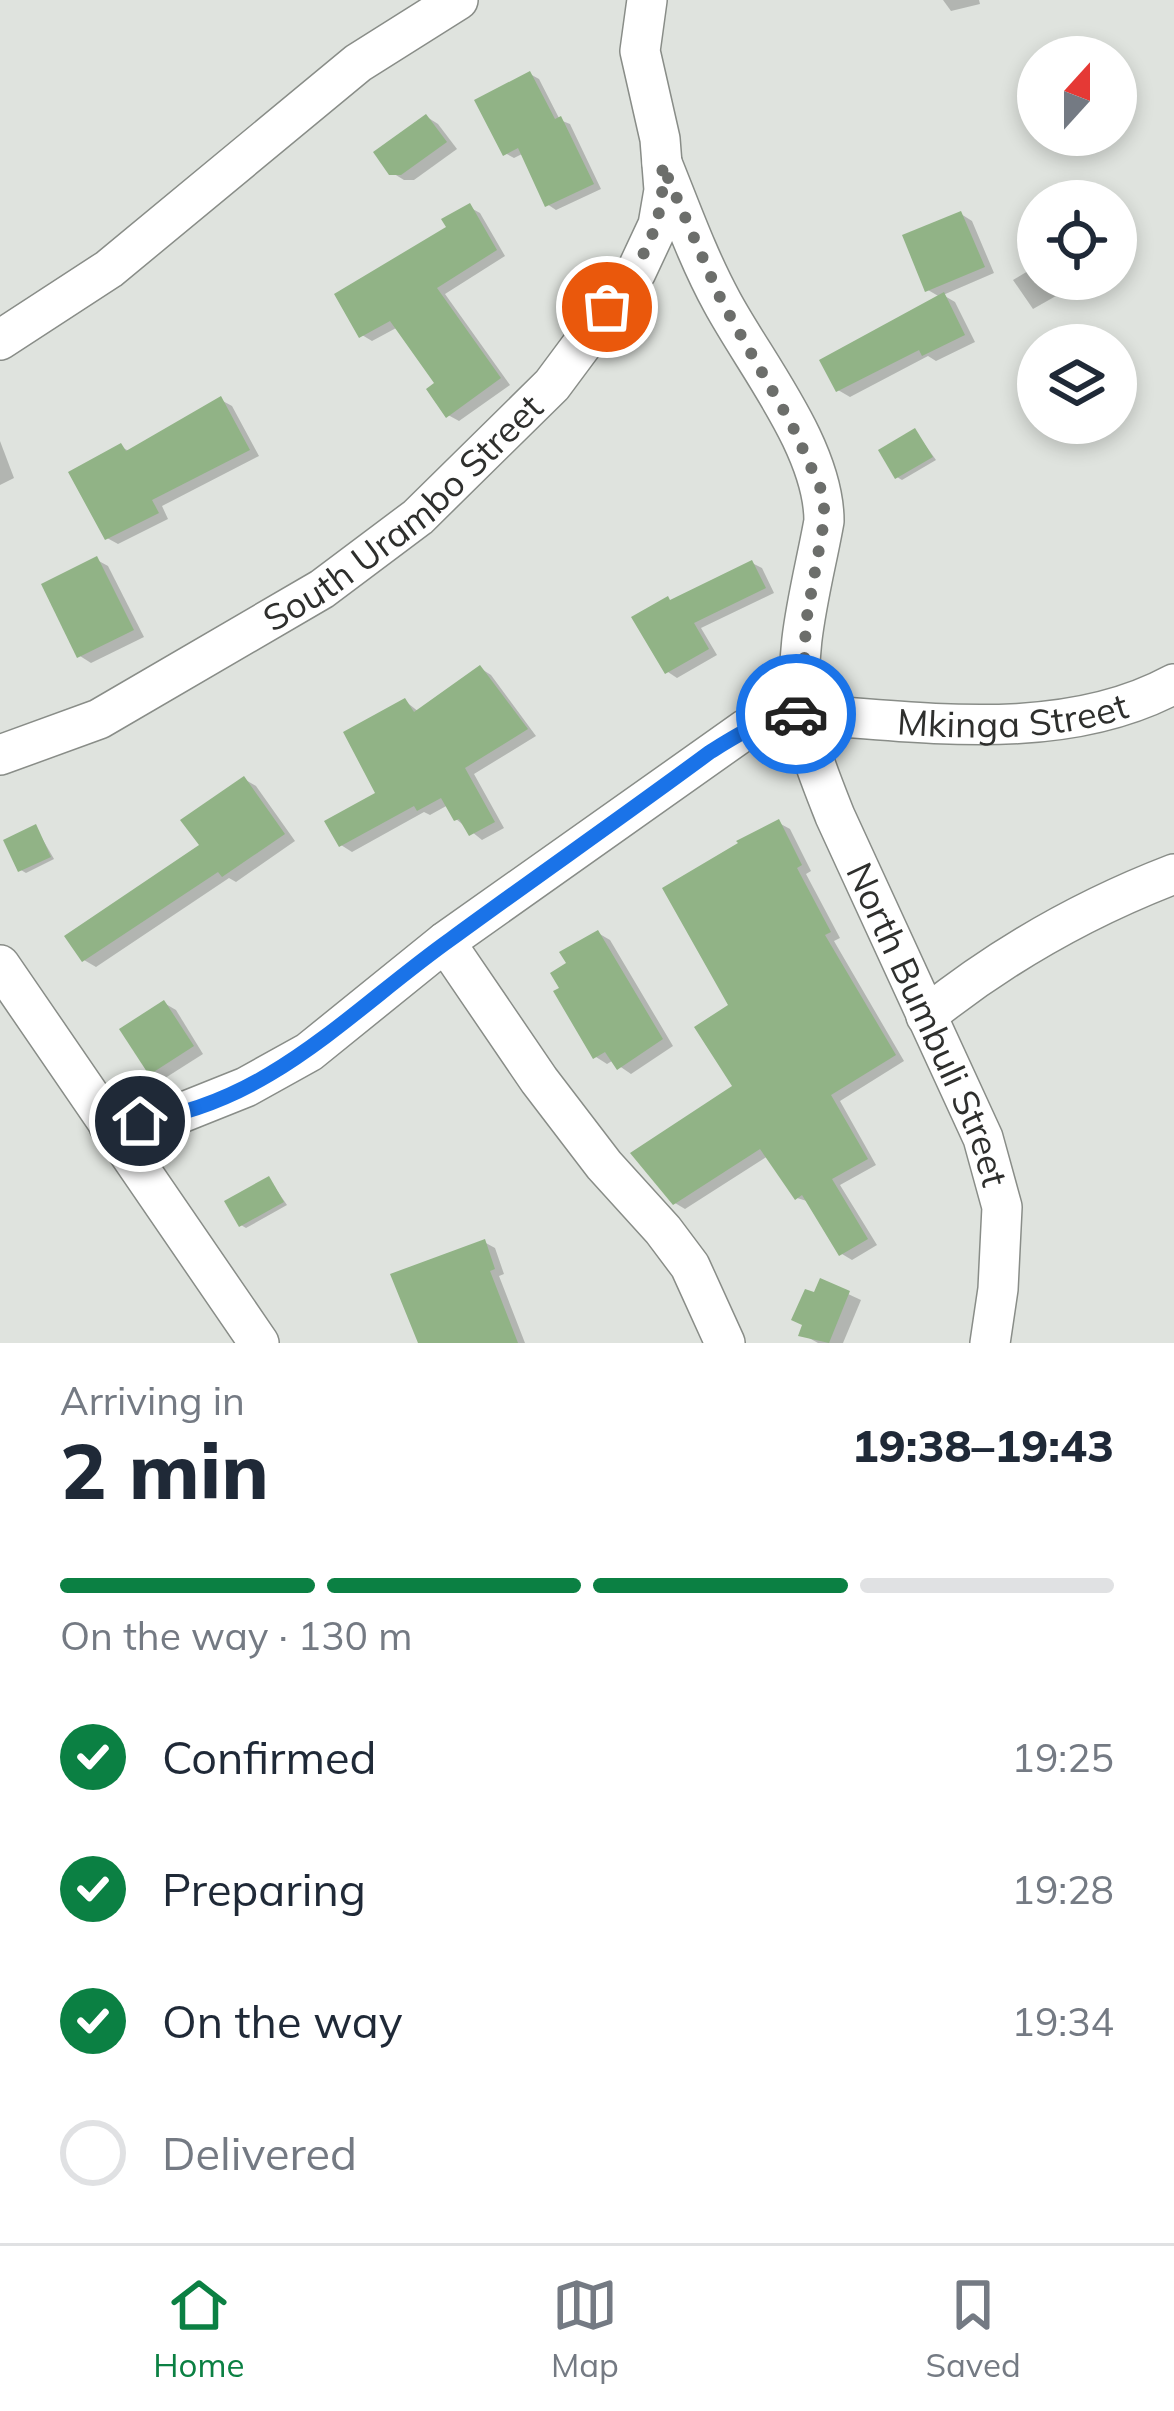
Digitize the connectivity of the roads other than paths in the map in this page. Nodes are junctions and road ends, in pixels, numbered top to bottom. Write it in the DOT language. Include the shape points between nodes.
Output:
graph roads {
  1 [pos="647,0"];
  2 [pos="455,1"];
  3 [pos="662,164"];
  4 [pos="0,340"];
  5 [pos="1174,684"];
  6 [pos="802,713"];
  7 [pos="0,755"];
  8 [pos="1174,874"];
  9 [pos="446,942"];
  10 [pos="0,965"];
  11 [pos="926,1016"];
  12 [pos="109,1126"];
  13 [pos="259,1343"];
  14 [pos="725,1343"];
  15 [pos="990,1343"];
  1 -- 3 [label="street, South Urambo Street" via="640,51"];
  2 -- 4 [label="street" via="358,63 109,269"];
  3 -- 6 [label="street, North Bumbuli Street" via="722,302 824,496"];
  3 -- 7 [label="street, South Urambo Street" via="658,225 636,272 552,385 418,517 322,589 99,719"];
  5 -- 6 [label="street, Mkinga Street" via="1099,714 1044,721"];
  6 -- 9 [label="street, Mkinga Street" via="746,728"];
  6 -- 11 [label="street, North Bumbuli Street" via="822,784"];
  8 -- 11 [label="street" via="1049,931"];
  9 -- 12 [label="street, Mkinga Street" via="309,1052 246,1087 172,1117"];
  9 -- 14 [label="street" via="565,1114 690,1266"];
  10 -- 12 [label="street"];
  11 -- 15 [label="street, North Bumbuli Street" via="983,1138 1002,1207"];
  12 -- 13 [label="street"];
}
